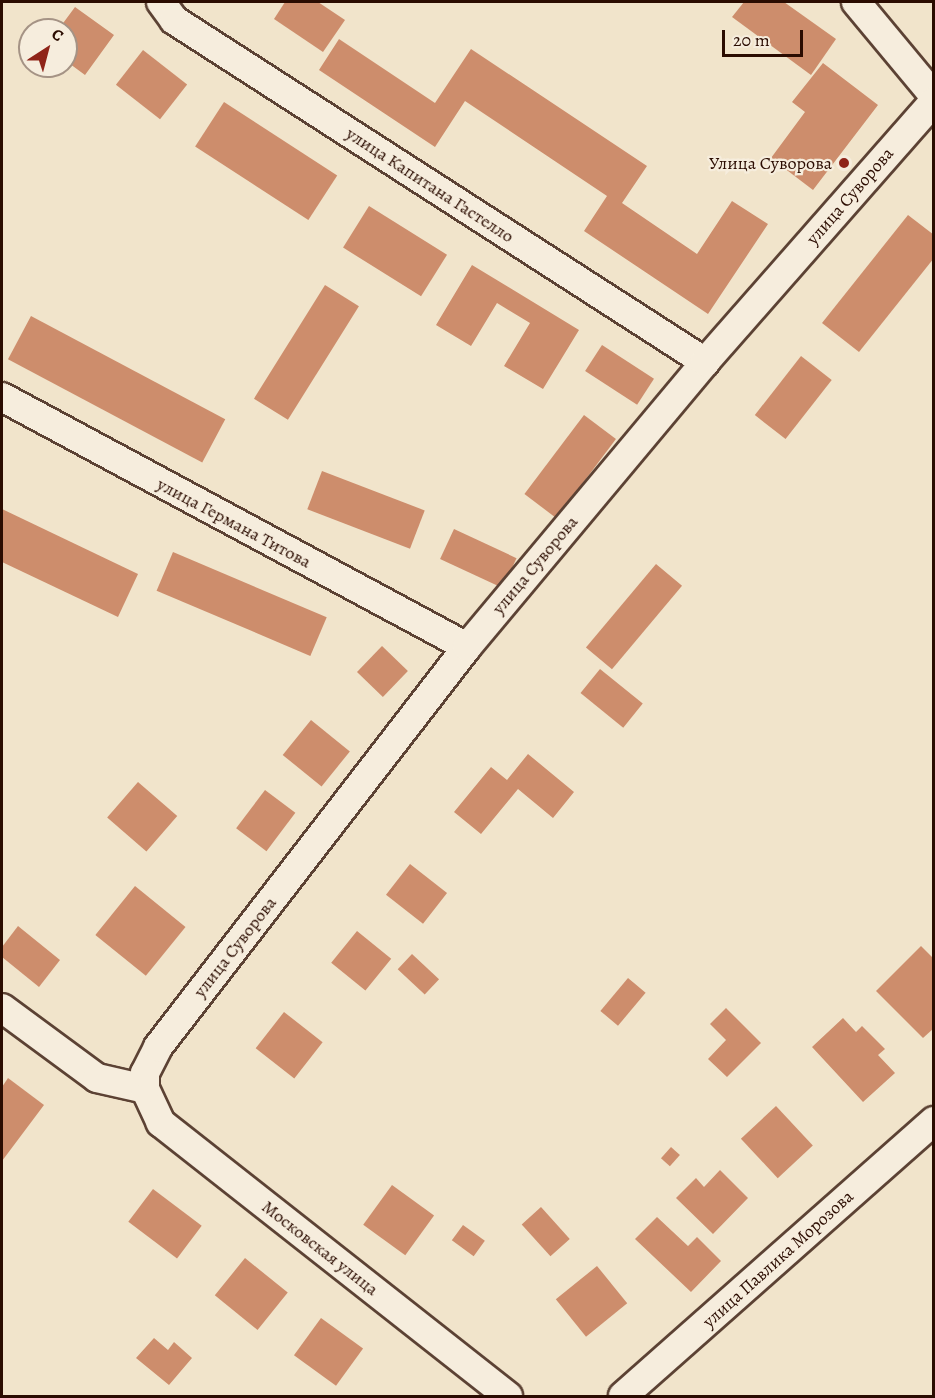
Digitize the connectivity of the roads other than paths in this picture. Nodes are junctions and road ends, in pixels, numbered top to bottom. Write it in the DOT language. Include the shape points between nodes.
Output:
graph roads {
  1 [pos="161,2"];
  2 [pos="856,2"];
  3 [pos="933,96"];
  4 [pos="933,101"];
  5 [pos="705,362"];
  6 [pos="2,397"];
  7 [pos="467,647"];
  8 [pos="2,1008"];
  9 [pos="145,1089"];
  10 [pos="933,1121"];
  11 [pos="508,1396"];
  12 [pos="623,1396"];
  1 -- 5 [label="street, улица Капитана Гастелло" via="174,20"];
  2 -- 3 [label="street"];
  4 -- 5 [label="street, улица Суворова"];
  5 -- 7 [label="street, улица Суворова"];
  6 -- 7 [label="street, улица Германа Титова"];
  7 -- 9 [label="street, улица Суворова" via="158,1047 145,1072"];
  8 -- 9 [label="street" via="98,1078"];
  9 -- 11 [label="street, Московская улица" via="161,1123"];
  10 -- 12 [label="street, улица Павлика Морозова"];
}
